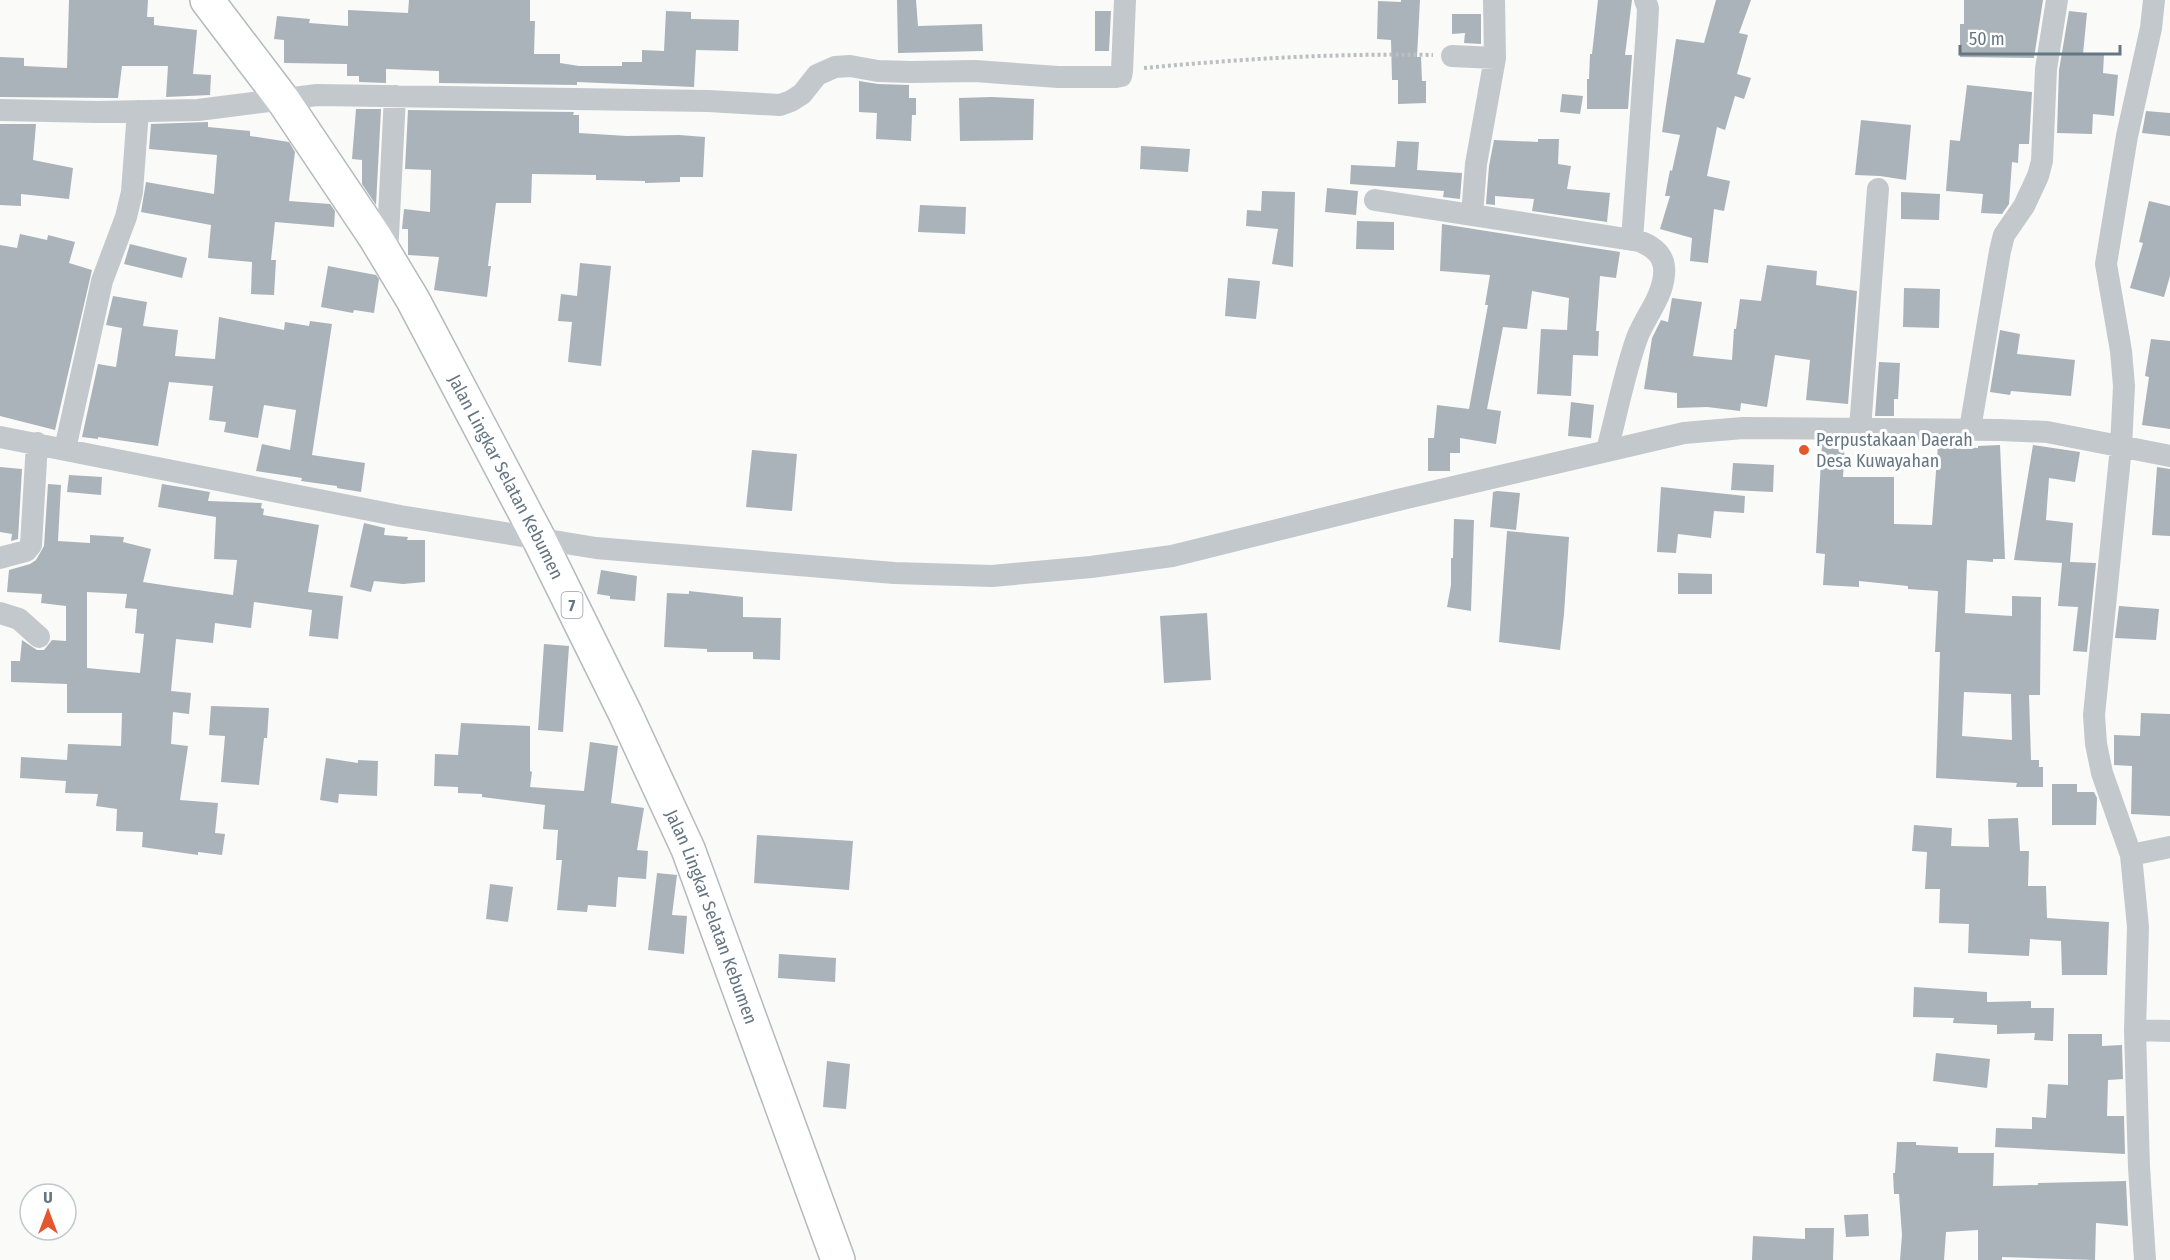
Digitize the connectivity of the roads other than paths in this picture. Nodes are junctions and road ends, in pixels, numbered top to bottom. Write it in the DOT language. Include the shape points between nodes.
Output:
graph roads {
  1 [pos="207,0"];
  2 [pos="1125,0"];
  3 [pos="1494,0"];
  4 [pos="1645,0"];
  5 [pos="2057,0"];
  6 [pos="2154,0"];
  7 [pos="2160,29"];
  8 [pos="1452,56"];
  9 [pos="1495,58"];
  10 [pos="395,96"];
  11 [pos="283,100"];
  12 [pos="0,110"];
  13 [pos="138,111"];
  14 [pos="1878,189"];
  15 [pos="1375,200"];
  16 [pos="1472,215"];
  17 [pos="1632,240"];
  18 [pos="387,258"];
  19 [pos="1860,429"];
  20 [pos="1970,429"];
  21 [pos="0,437"];
  22 [pos="37,443"];
  23 [pos="2121,447"];
  24 [pos="65,449"];
  25 [pos="1607,450"];
  26 [pos="2170,456"];
  27 [pos="539,539"];
  28 [pos="0,558"];
  29 [pos="0,613"];
  30 [pos="39,638"];
  31 [pos="2170,847"];
  32 [pos="2131,855"];
  33 [pos="2134,1030"];
  34 [pos="2170,1031"];
  35 [pos="838,1260"];
  36 [pos="2145,1260"];
  1 -- 11 [label="highway, Jalan Lingkar Selatan Kebumen / 7"];
  2 -- 10 [label="street" via="1122,71 1116,77 878,71 850,66 817,75 802,94 780,105"];
  3 -- 9 [label="street"];
  4 -- 17 [label="street" via="1647,28"];
  5 -- 20 [label="street" via="2046,69 2042,161 2033,188 2004,235"];
  6 -- 7 [label="street"];
  7 -- 23 [label="street" via="2127,136 2106,264 2124,386"];
  8 -- 9 [label="street"];
  9 -- 16 [label="street" via="1476,164"];
  10 -- 11 [label="street" via="317,95"];
  10 -- 18 [label="street"];
  11 -- 13 [label="street" via="198,110"];
  11 -- 18 [label="highway, Jalan Lingkar Selatan Kebumen / 7"];
  12 -- 13 [label="street"];
  13 -- 24 [label="street" via="132,192 102,281"];
  14 -- 19 [label="street"];
  15 -- 16 [label="street"];
  16 -- 17 [label="street"];
  17 -- 25 [label="street" via="1657,251 1664,274 1660,294 1631,356"];
  18 -- 27 [label="highway, Jalan Lingkar Selatan Kebumen / 7"];
  19 -- 20 [label="street"];
  19 -- 25 [label="street" via="1743,428 1695,432"];
  20 -- 23 [label="street" via="2047,432"];
  21 -- 22 [label="street"];
  22 -- 24 [label="street"];
  22 -- 28 [label="street" via="31,545 26,551"];
  23 -- 26 [label="street"];
  23 -- 32 [label="street" via="2094,715 2103,773"];
  24 -- 27 [label="street" via="400,516"];
  25 -- 27 [label="street" via="1172,556 992,576 894,573 618,550"];
  27 -- 35 [label="highway, Jalan Lingkar Selatan Kebumen / 7" via="688,849"];
  29 -- 30 [label="street" via="19,619"];
  31 -- 32 [label="street"];
  32 -- 33 [label="street" via="2138,927"];
  33 -- 34 [label="street"];
  33 -- 36 [label="street"];
}
